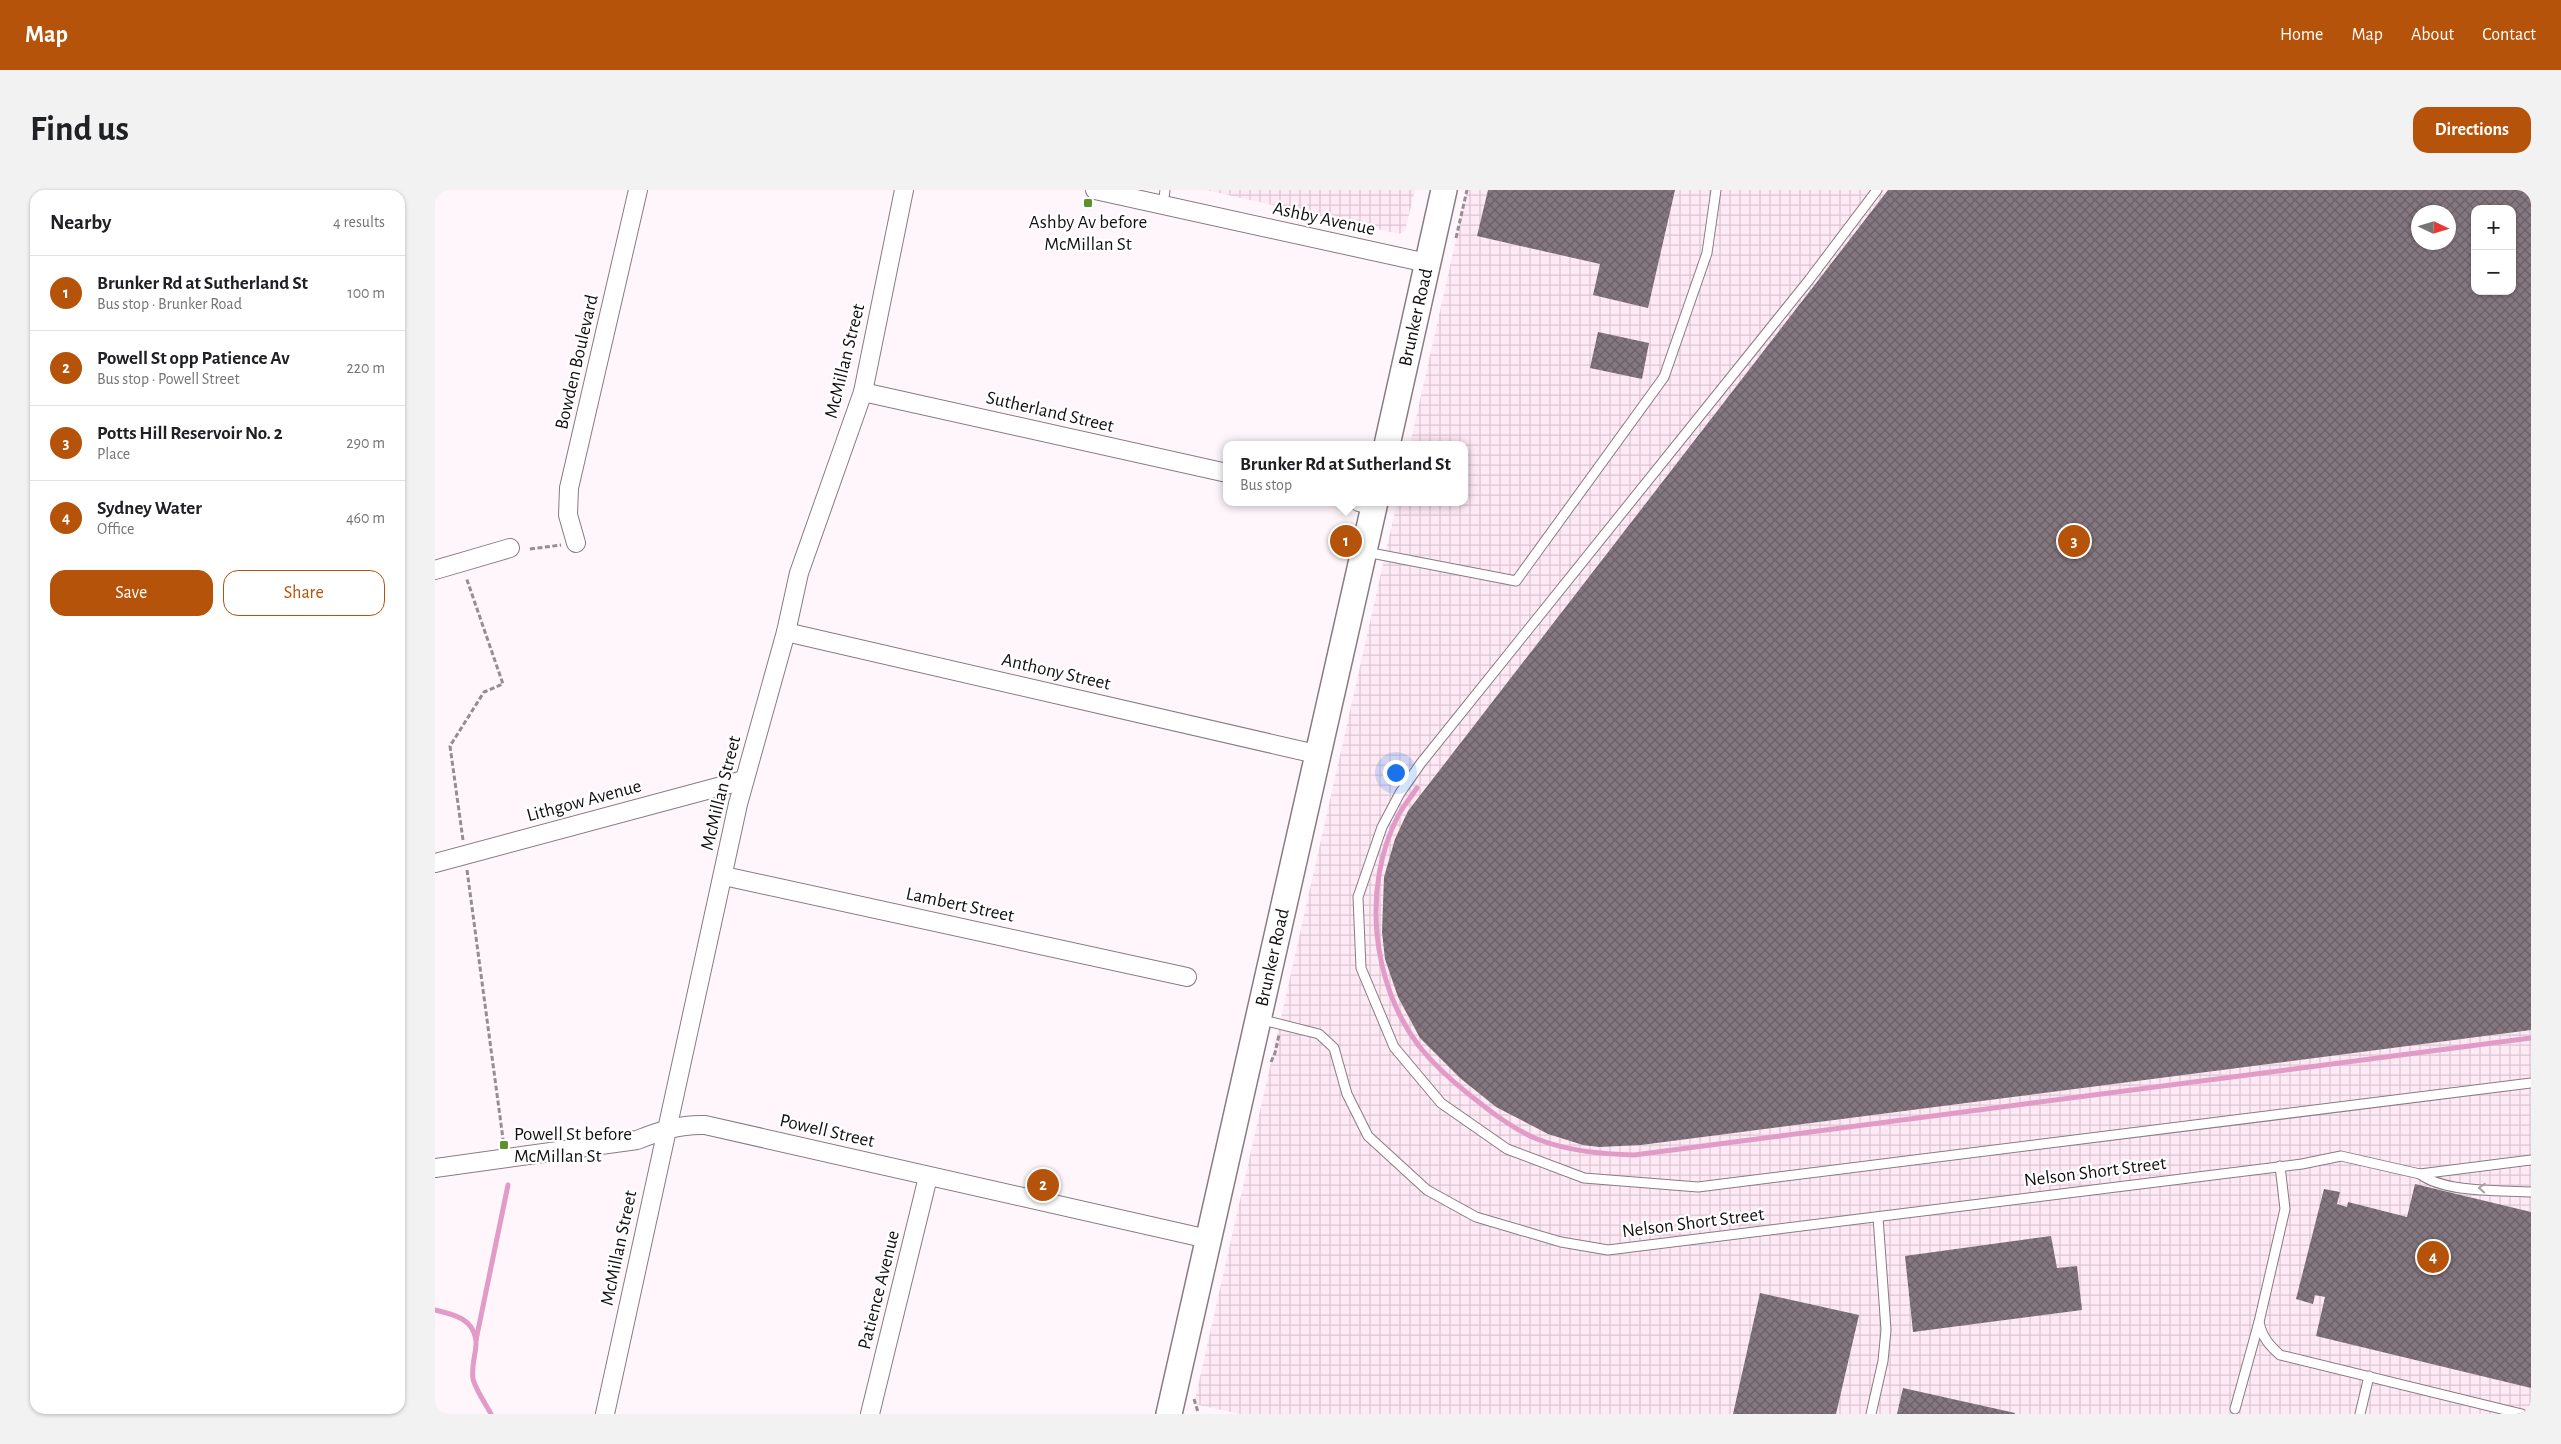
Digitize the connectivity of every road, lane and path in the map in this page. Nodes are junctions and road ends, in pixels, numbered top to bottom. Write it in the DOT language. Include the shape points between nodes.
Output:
graph roads {
  1 [pos="638,190"];
  2 [pos="904,190"];
  3 [pos="1095,190"];
  4 [pos="1444,190"];
  5 [pos="1716,190"];
  6 [pos="1877,190"];
  7 [pos="1164,197"];
  8 [pos="1427,263"];
  9 [pos="863,392"];
  10 [pos="1388,441"];
  11 [pos="1223,472"];
  12 [pos="1369,506"];
  13 [pos="576,543"];
  14 [pos="511,548"];
  15 [pos="530,549"];
  16 [pos="1363,552"];
  17 [pos="435,570"];
  18 [pos="786,632"];
  19 [pos="1317,754"];
  20 [pos="744,780"];
  21 [pos="435,863"];
  22 [pos="724,876"];
  23 [pos="1187,977"];
  24 [pos="1259,1019"];
  25 [pos="2531,1083"];
  26 [pos="667,1129"];
  27 [pos="2531,1160"];
  28 [pos="2280,1166"];
  29 [pos="435,1168"];
  30 [pos="2420,1174"];
  31 [pos="928,1177"];
  32 [pos="2531,1192"];
  33 [pos="1878,1217"];
  34 [pos="1208,1239"];
  35 [pos="2259,1322"];
  36 [pos="2369,1376"];
  37 [pos="2235,1409"];
  38 [pos="1173,1412"];
  39 [pos="605,1414"];
  40 [pos="870,1414"];
  41 [pos="1871,1414"];
  42 [pos="2360,1414"];
  43 [pos="2522,1414"];
  1 -- 13 [label="street, Bowden Boulevard" via="569,488 568,515"];
  2 -- 9 [label="street, McMillan Street"];
  3 -- 7 [label="street, Ashby Avenue"];
  4 -- 8 [label="main road, Brunker Road"];
  5 -- 16 [label="lane" via="1707,252 1664,376 1516,581"];
  6 -- 25 [label="lane" via="1809,280 1421,763 1389,812 1358,897 1361,968 1394,1047 1441,1103 1507,1149 1584,1178 1698,1187"];
  7 -- 8 [label="street, Ashby Avenue"];
  8 -- 10 [label="main road, Brunker Road"];
  9 -- 11 [label="street, Sutherland Street"];
  9 -- 18 [label="street, McMillan Street" via="799,574"];
  12 -- 16 [label="main road, Brunker Road"];
  13 -- 15 [label="path"];
  14 -- 17 [label="street"];
  16 -- 19 [label="main road, Brunker Road"];
  18 -- 19 [label="street, Anthony Street"];
  18 -- 20 [label="street, McMillan Street"];
  19 -- 24 [label="main road, Brunker Road"];
  20 -- 21 [label="street, Lithgow Avenue"];
  20 -- 22 [label="street, McMillan Street"];
  22 -- 23 [label="street, Lambert Street"];
  22 -- 26 [label="street, McMillan Street"];
  24 -- 33 [label="lane, Nelson Short Street" via="1319,1034 1334,1048 1347,1094 1368,1136 1427,1190 1475,1217 1561,1242 1608,1250"];
  24 -- 34 [label="main road, Brunker Road"];
  26 -- 29 [label="street, Powell Street" via="637,1140"];
  26 -- 31 [label="street, Powell Street" via="688,1124 705,1125"];
  26 -- 39 [label="street, McMillan Street"];
  27 -- 30 [label="lane"];
  28 -- 30 [label="lane, Nelson Short Street" via="2341,1156"];
  28 -- 33 [label="lane, Nelson Short Street"];
  28 -- 35 [label="lane" via="2285,1209"];
  32 -- 30 [label="lane, one-way" via="2448,1186 2430,1182"];
  31 -- 34 [label="street, Powell Street"];
  31 -- 40 [label="street, Patience Avenue"];
  33 -- 41 [label="lane" via="1886,1330"];
  34 -- 38 [label="main road, Brunker Road"];
  35 -- 36 [label="lane" via="2265,1341 2280,1355"];
  35 -- 37 [label="lane"];
  36 -- 42 [label="lane"];
  36 -- 43 [label="lane"];
}
